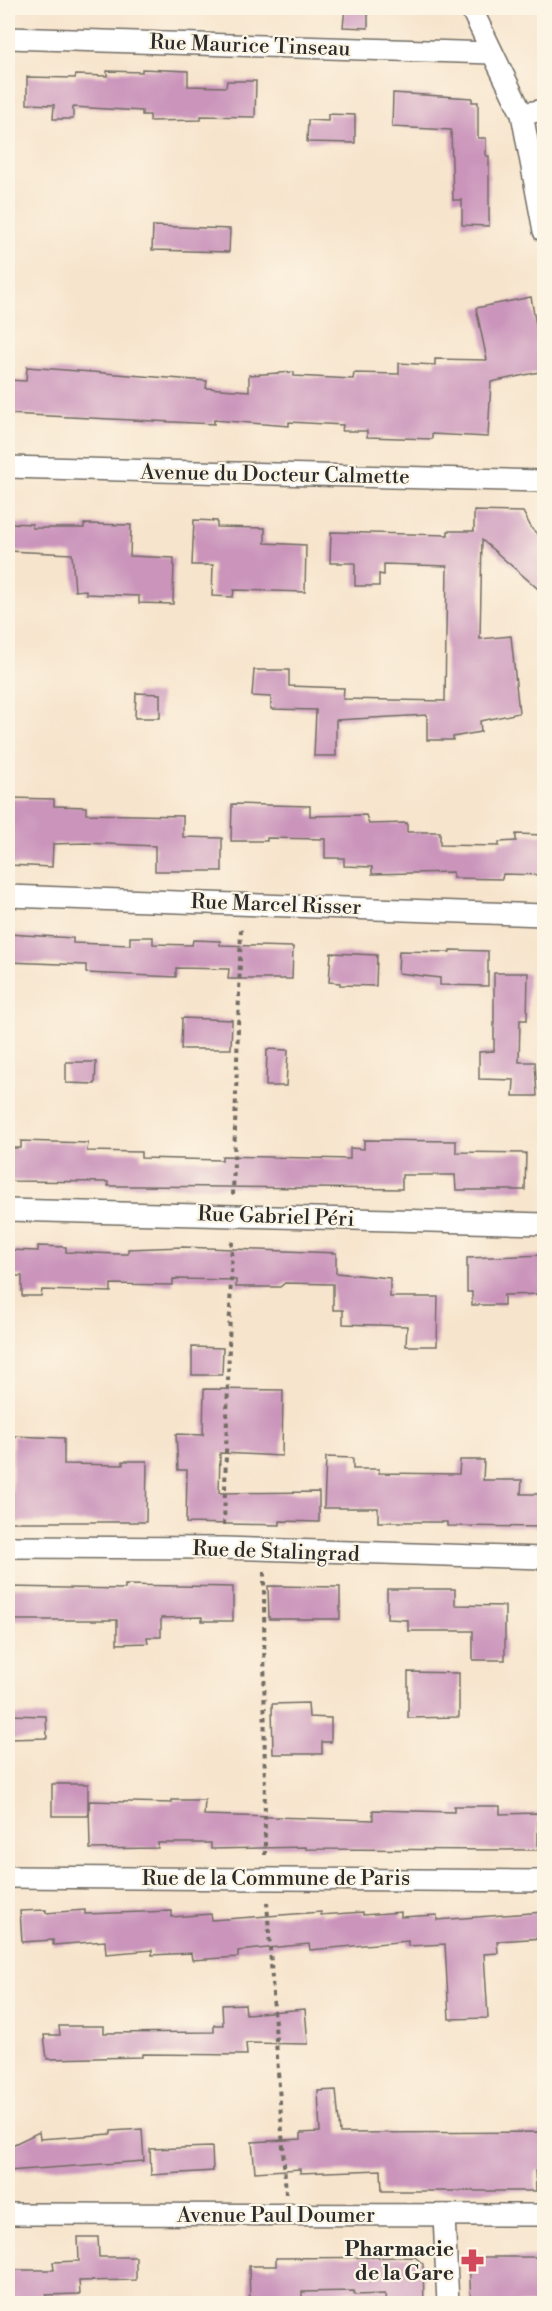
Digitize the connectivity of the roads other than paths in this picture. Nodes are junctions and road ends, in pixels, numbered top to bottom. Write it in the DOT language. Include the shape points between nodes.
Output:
graph roads {
  1 [pos="471,8"];
  2 [pos="8,38"];
  3 [pos="492,53"];
  4 [pos="544,110"];
  5 [pos="522,114"];
  6 [pos="544,231"];
  7 [pos="8,467"];
  8 [pos="544,481"];
  9 [pos="8,896"];
  10 [pos="544,915"];
  11 [pos="8,1210"];
  12 [pos="544,1224"];
  13 [pos="8,1547"];
  14 [pos="544,1558"];
  15 [pos="8,1877"];
  16 [pos="544,1881"];
  17 [pos="8,2214"];
  18 [pos="444,2215"];
  19 [pos="544,2215"];
  20 [pos="448,2304"];
  1 -- 3 [label="street"];
  2 -- 3 [label="street, Rue Maurice Tinseau"];
  3 -- 5 [label="street"];
  4 -- 5 [label="street"];
  5 -- 6 [label="street"];
  7 -- 8 [label="street, Avenue du Docteur Calmette"];
  9 -- 10 [label="street, Rue Marcel Risser"];
  11 -- 12 [label="street, Rue Gabriel Péri"];
  13 -- 14 [label="street, Rue de Stalingrad" via="223,1548"];
  15 -- 16 [label="street, Rue de la Commune de Paris"];
  17 -- 18 [label="street, Avenue Paul Doumer"];
  18 -- 19 [label="street, Avenue Paul Doumer"];
  18 -- 20 [label="street"];
}
